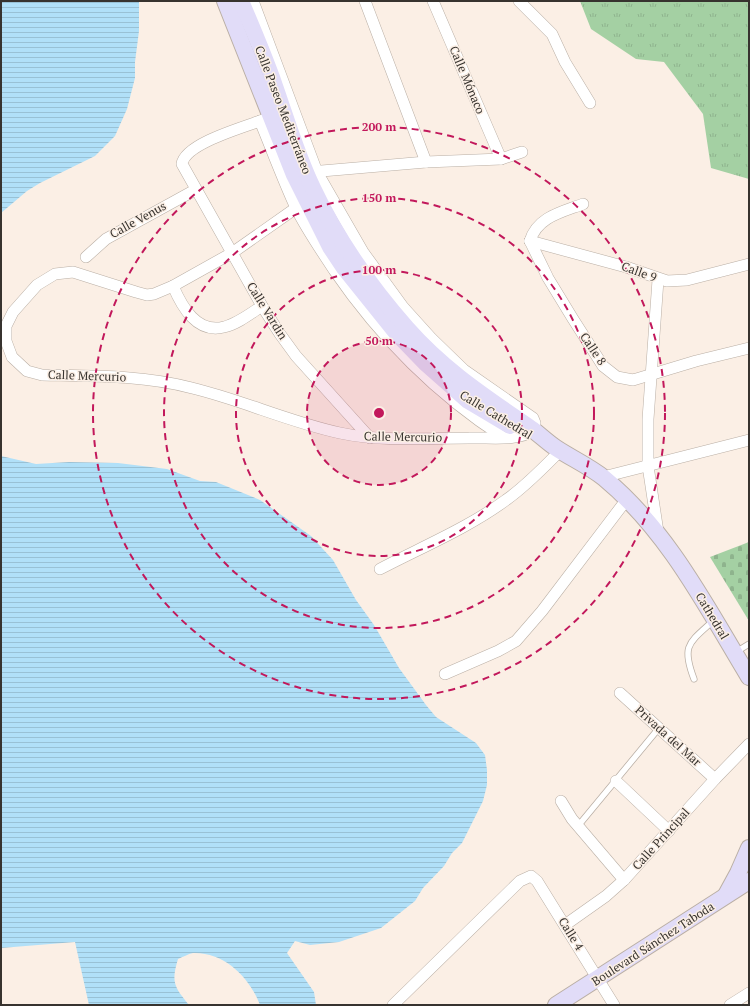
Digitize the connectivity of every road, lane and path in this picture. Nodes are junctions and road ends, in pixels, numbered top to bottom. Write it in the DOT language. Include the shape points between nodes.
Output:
graph roads {
  1 [pos="225,1"];
  2 [pos="241,1"];
  3 [pos="253,1"];
  4 [pos="365,1"];
  5 [pos="434,1"];
  6 [pos="519,1"];
  7 [pos="590,103"];
  8 [pos="266,119"];
  9 [pos="522,152"];
  10 [pos="501,159"];
  11 [pos="426,162"];
  12 [pos="306,173"];
  13 [pos="195,190"];
  14 [pos="582,204"];
  15 [pos="304,210"];
  16 [pos="329,217"];
  17 [pos="530,241"];
  18 [pos="232,253"];
  19 [pos="86,257"];
  20 [pos="749,264"];
  21 [pos="658,280"];
  22 [pos="173,286"];
  23 [pos="262,306"];
  24 [pos="749,348"];
  25 [pos="650,375"];
  26 [pos="530,433"];
  27 [pos="504,437"];
  28 [pos="370,438"];
  29 [pos="749,440"];
  30 [pos="555,447"];
  31 [pos="648,466"];
  32 [pos="603,477"];
  33 [pos="627,500"];
  34 [pos="658,533"];
  35 [pos="676,556"];
  36 [pos="380,569"];
  37 [pos="714,620"];
  38 [pos="749,644"];
  39 [pos="734,653"];
  40 [pos="445,674"];
  41 [pos="749,677"];
  42 [pos="694,679"];
  43 [pos="620,693"];
  44 [pos="659,728"];
  45 [pos="749,744"];
  46 [pos="715,779"];
  47 [pos="616,781"];
  48 [pos="561,801"];
  49 [pos="578,826"];
  50 [pos="669,831"];
  51 [pos="749,848"];
  52 [pos="624,880"];
  53 [pos="749,881"];
  54 [pos="725,897"];
  55 [pos="565,925"];
  56 [pos="598,979"];
  57 [pos="749,993"];
  58 [pos="393,1005"];
  59 [pos="556,1005"];
  60 [pos="614,1005"];
  61 [pos="730,1005"];
  1 -- 8 [label="street, Calle Paseo Mediterráneo"];
  2 -- 12 [label="street, Calle Paseo Mediterráneo"];
  3 -- 12 [label="street"];
  4 -- 11 [label="street"];
  5 -- 10 [label="street, Calle Mónaco"];
  6 -- 7 [label="street" via="552,34 565,62"];
  8 -- 12 [label="street, Calle Paseo Mediterráneo"];
  8 -- 13 [label="street, Calle Vardin" via="221,135 197,147 183,159 184,170"];
  8 -- 15 [label="street"];
  9 -- 10 [label="street"];
  10 -- 11 [label="street"];
  11 -- 12 [label="street"];
  12 -- 15 [label="street, Calle Paseo Mediterráneo"];
  12 -- 16 [label="street, Calle Paseo Mediterráneo"];
  12 -- 26 [label="street" via="403,307 464,370 533,418 535,423"];
  13 -- 18 [label="street, Calle Vardin"];
  13 -- 19 [label="street, Calle Venus" via="106,239"];
  14 -- 17 [label="street" via="543,221 532,233"];
  15 -- 18 [label="street, Calle Mercurio"];
  15 -- 26 [label="street, Calle Cathedral" via="344,268 397,334 425,363 468,401"];
  15 -- 27 [label="street" via="321,250 375,326 438,389 475,419"];
  16 -- 26 [label="street, Calle Cathedral" via="352,258 408,329 442,363"];
  17 -- 21 [label="street, Calle 9" via="626,267"];
  17 -- 25 [label="street, Calle 8" via="548,278 603,366 624,380"];
  18 -- 22 [label="street, Calle Mercurio"];
  18 -- 23 [label="street, Calle Vardin"];
  20 -- 21 [label="street, Calle 9" via="687,280"];
  21 -- 25 [label="street"];
  22 -- 23 [label="street" via="190,315 204,326 212,328 234,323"];
  22 -- 28 [label="street, Calle Mercurio" via="147,295 73,272 55,274 37,285 12,312 6,326 6,341 12,357 27,371 42,375 135,378 192,388 297,422"];
  23 -- 28 [label="street, Calle Vardin" via="296,356"];
  24 -- 25 [label="street, Calle 8"];
  25 -- 31 [label="street"];
  26 -- 27 [label="street, Calle Mercurio"];
  26 -- 30 [label="street, Calle Cathedral"];
  27 -- 28 [label="street, Calle Mercurio"];
  29 -- 31 [label="street"];
  30 -- 32 [label="street, Calle Cathedral"];
  30 -- 36 [label="street" via="520,490 505,501"];
  31 -- 32 [label="street"];
  31 -- 34 [label="street"];
  32 -- 33 [label="street, Calle Cathedral"];
  33 -- 34 [label="street, Calle Cathedral"];
  33 -- 40 [label="street" via="516,641"];
  34 -- 35 [label="street, Calle Cathedral"];
  35 -- 37 [label="street, Cathedral"];
  37 -- 39 [label="street, Cathedral"];
  37 -- 42 [label="lane" via="696,636 688,648 688,663"];
  38 -- 39 [label="lane"];
  39 -- 41 [label="street, Cathedral"];
  43 -- 44 [label="street, Privada del Mar"];
  44 -- 46 [label="street, Privada del Mar"];
  44 -- 47 [label="lane"];
  45 -- 46 [label="street, Calle Principal"];
  46 -- 50 [label="street, Calle Principal"];
  47 -- 49 [label="lane"];
  47 -- 50 [label="street"];
  48 -- 49 [label="street"];
  49 -- 52 [label="street"];
  50 -- 52 [label="street, Calle Principal"];
  51 -- 54 [label="street"];
  52 -- 55 [label="street, Calle Principal"];
  53 -- 54 [label="street, Boulevard Sánchez Taboda"];
  54 -- 56 [label="street, Boulevard Sánchez Taboda"];
  55 -- 56 [label="street, Calle 4"];
  55 -- 58 [label="street, Calle 4" via="537,881 531,876 520,881"];
  56 -- 59 [label="street, Boulevard Sánchez Taboda"];
  56 -- 60 [label="street, Calle 4"];
  57 -- 61 [label="street"];
}
